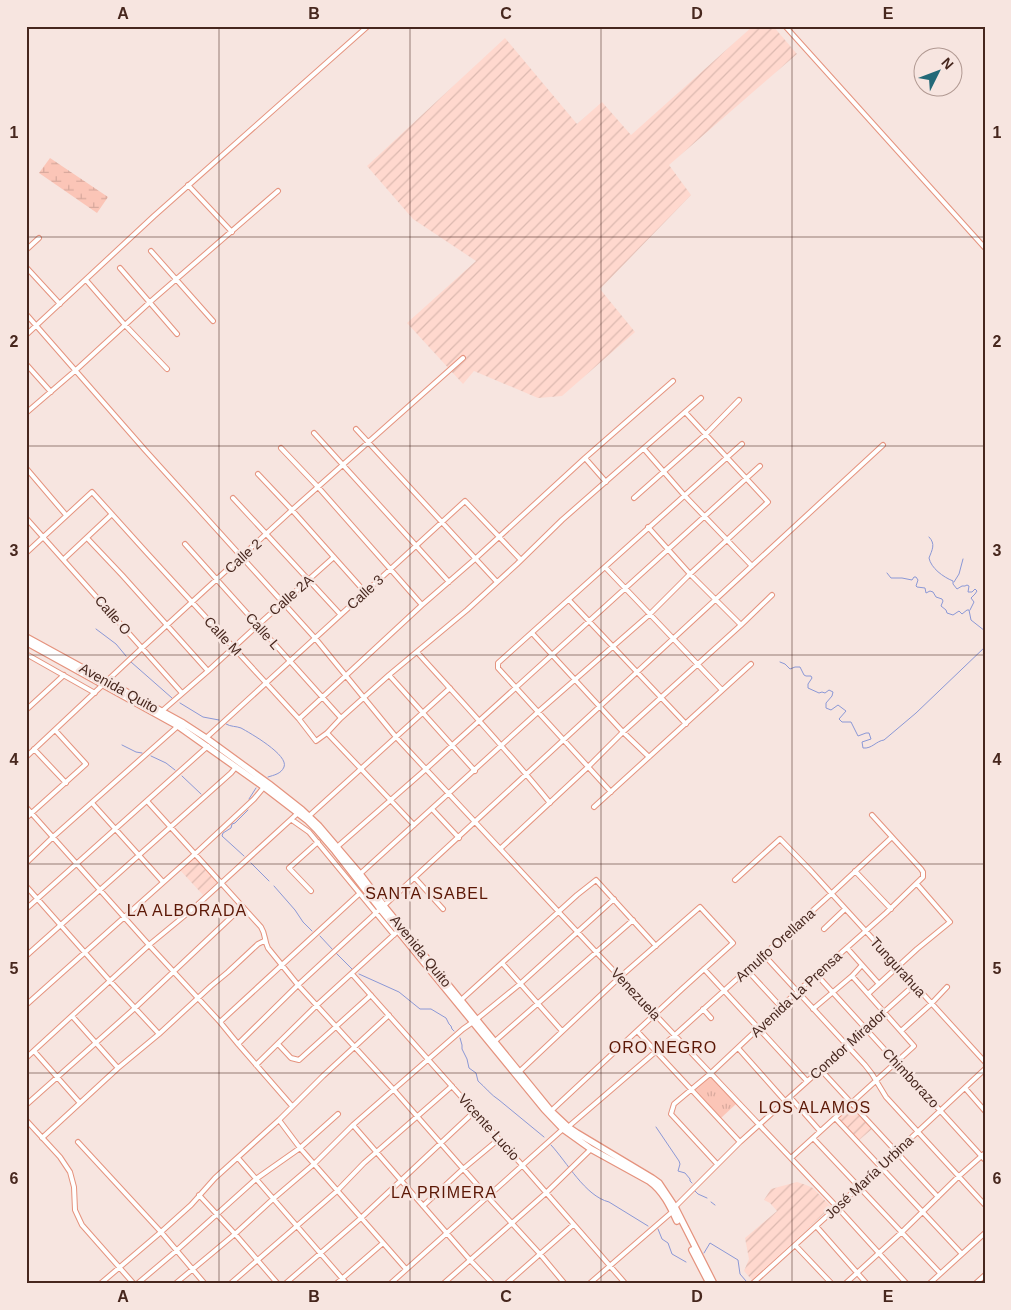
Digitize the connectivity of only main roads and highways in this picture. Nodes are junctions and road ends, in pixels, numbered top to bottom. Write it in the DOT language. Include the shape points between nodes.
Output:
graph roads {
  1 [pos="26,637"];
  2 [pos="26,642"];
  3 [pos="105,682"];
  4 [pos="381,910"];
  5 [pos="475,1021"];
  6 [pos="565,1128"];
  7 [pos="674,1210"];
  8 [pos="709,1284"];
  9 [pos="714,1284"];
  1 -- 3 [label="highway, Avenida Quito"];
  2 -- 3 [label="highway, Avenida Quito"];
  3 -- 4 [label="highway, Avenida Quito" via="208,746 298,813 316,829"];
  3 -- 4 [label="highway, Avenida Quito" via="206,738 309,816 360,874"];
  4 -- 5 [label="highway, Avenida Quito" via="461,1000"];
  4 -- 5 [label="highway, Avenida Quito" via="396,933"];
  5 -- 6 [label="highway, Avenida Quito"];
  5 -- 6 [label="highway, Avenida Quito" via="544,1109"];
  6 -- 7 [label="highway, Avenida Quito" via="591,1149 656,1186"];
  6 -- 7 [label="highway, Avenida Quito" via="659,1183"];
  7 -- 8 [label="highway, Avenida Quito"];
  7 -- 9 [label="highway, Avenida Quito"];
}
